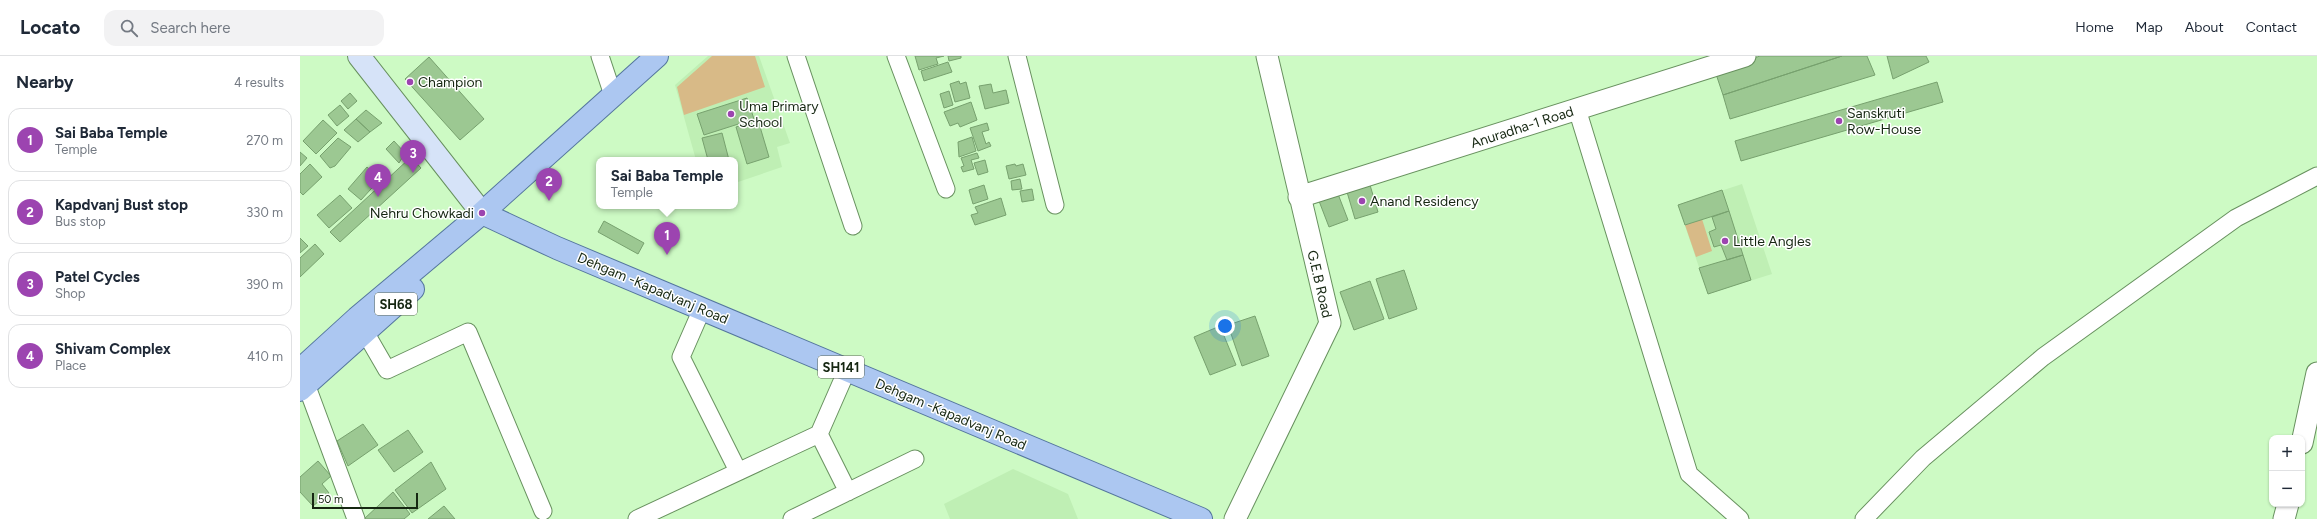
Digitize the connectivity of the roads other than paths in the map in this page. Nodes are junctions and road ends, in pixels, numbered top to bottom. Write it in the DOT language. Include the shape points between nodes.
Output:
graph roads {
  1 [pos="359,56"];
  2 [pos="600,56"];
  3 [pos="657,56"];
  4 [pos="796,56"];
  5 [pos="896,56"];
  6 [pos="1017,56"];
  7 [pos="1267,56"];
  8 [pos="1745,56"];
  9 [pos="613,95"];
  10 [pos="1577,109"];
  11 [pos="2317,176"];
  12 [pos="946,189"];
  13 [pos="1299,197"];
  14 [pos="1055,204"];
  15 [pos="487,215"];
  16 [pos="853,226"];
  17 [pos="702,309"];
  18 [pos="365,332"];
  19 [pos="847,370"];
  20 [pos="2317,373"];
  21 [pos="302,381"];
  22 [pos="819,434"];
  23 [pos="2304,435"];
  24 [pos="915,459"];
  25 [pos="738,471"];
  26 [pos="848,492"];
  27 [pos="2287,507"];
  28 [pos="543,511"];
  29 [pos="356,519"];
  30 [pos="637,519"];
  31 [pos="792,519"];
  32 [pos="1201,519"];
  33 [pos="1235,519"];
  34 [pos="1740,519"];
  35 [pos="1864,519"];
  36 [pos="2284,519"];
  1 -- 15 [label="main road"];
  2 -- 9 [label="street"];
  3 -- 9 [label="main road, SH68"];
  4 -- 16 [label="street"];
  5 -- 12 [label="street"];
  6 -- 14 [label="street"];
  7 -- 13 [label="street, G.E.B Road"];
  8 -- 10 [label="street, Anuradha-1 Road"];
  9 -- 15 [label="main road, SH68"];
  10 -- 13 [label="street, Anuradha-1 Road"];
  10 -- 34 [label="street" via="1689,474"];
  11 -- 35 [label="street" via="2236,218 2043,357 1923,458"];
  13 -- 33 [label="street, G.E.B Road" via="1330,323"];
  15 -- 17 [label="main road, Dehgam -Kapadvanj Road / SH141"];
  15 -- 18 [label="main road, SH68"];
  15 -- 21 [label="main road, SH68" via="357,318"];
  17 -- 19 [label="main road, Dehgam -Kapadvanj Road / SH141"];
  17 -- 25 [label="street" via="681,357"];
  18 -- 21 [label="main road, SH68"];
  18 -- 28 [label="street" via="386,370 468,332"];
  19 -- 22 [label="street"];
  19 -- 32 [label="main road, Dehgam -Kapadvanj Road / SH141"];
  20 -- 23 [label="street"];
  21 -- 29 [label="street"];
  22 -- 25 [label="street"];
  22 -- 26 [label="street"];
  24 -- 26 [label="street"];
  25 -- 30 [label="street"];
  26 -- 31 [label="street"];
  27 -- 36 [label="street"];
}
